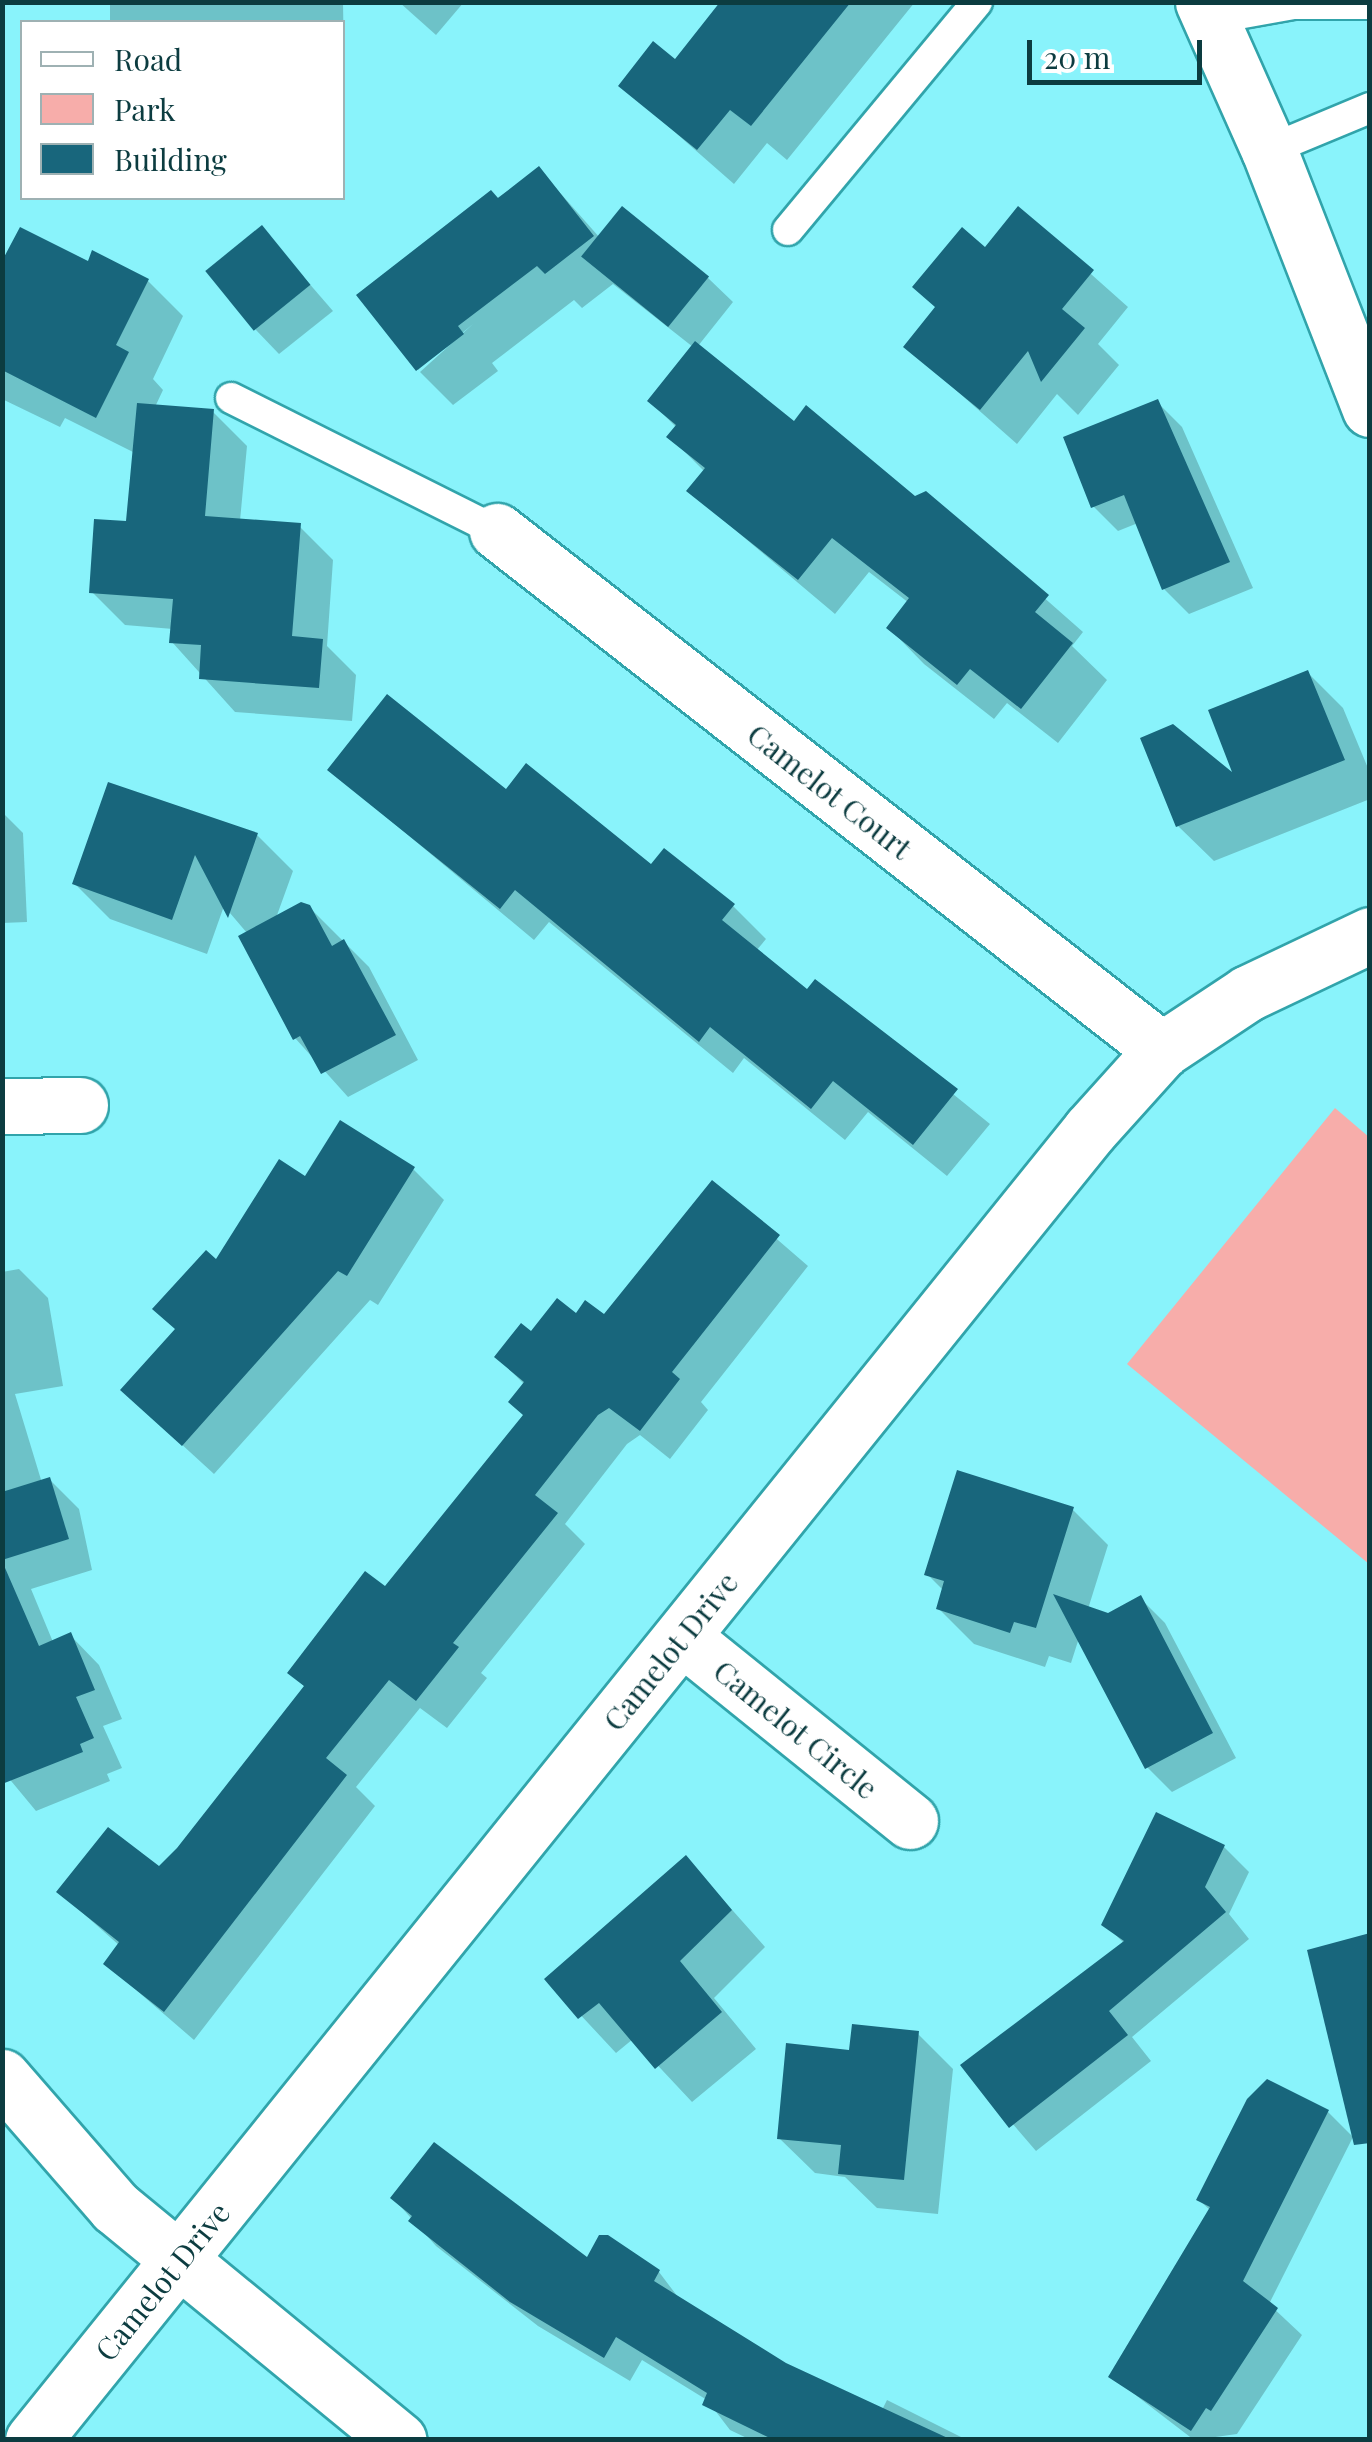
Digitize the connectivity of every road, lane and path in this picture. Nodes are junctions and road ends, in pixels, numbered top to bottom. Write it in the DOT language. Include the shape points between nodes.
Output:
graph roads {
  1 [pos="977,2"];
  2 [pos="1370,4"];
  3 [pos="1207,11"];
  4 [pos="1370,108"];
  5 [pos="1269,150"];
  6 [pos="788,230"];
  7 [pos="230,398"];
  8 [pos="1370,409"];
  9 [pos="497,531"];
  10 [pos="1370,935"];
  11 [pos="1162,1050"];
  12 [pos="80,1105"];
  13 [pos="2,1106"];
  14 [pos="682,1636"];
  15 [pos="910,1821"];
  16 [pos="2,2077"];
  17 [pos="180,2259"];
  18 [pos="32,2440"];
  19 [pos="400,2440"];
  1 -- 6 [label="lane"];
  2 -- 3 [label="lane"];
  3 -- 5 [label="street"];
  4 -- 5 [label="lane"];
  5 -- 8 [label="street"];
  7 -- 9 [label="lane"];
  9 -- 11 [label="street, Camelot Court"];
  10 -- 11 [label="street, Camelot Drive" via="1248,993"];
  11 -- 14 [label="street, Camelot Drive" via="1090,1130"];
  12 -- 13 [label="street"];
  14 -- 15 [label="street, Camelot Circle"];
  14 -- 17 [label="street, Camelot Drive"];
  16 -- 17 [label="street" via="114,2207"];
  17 -- 18 [label="street, Camelot Drive"];
  17 -- 19 [label="street"];
}
